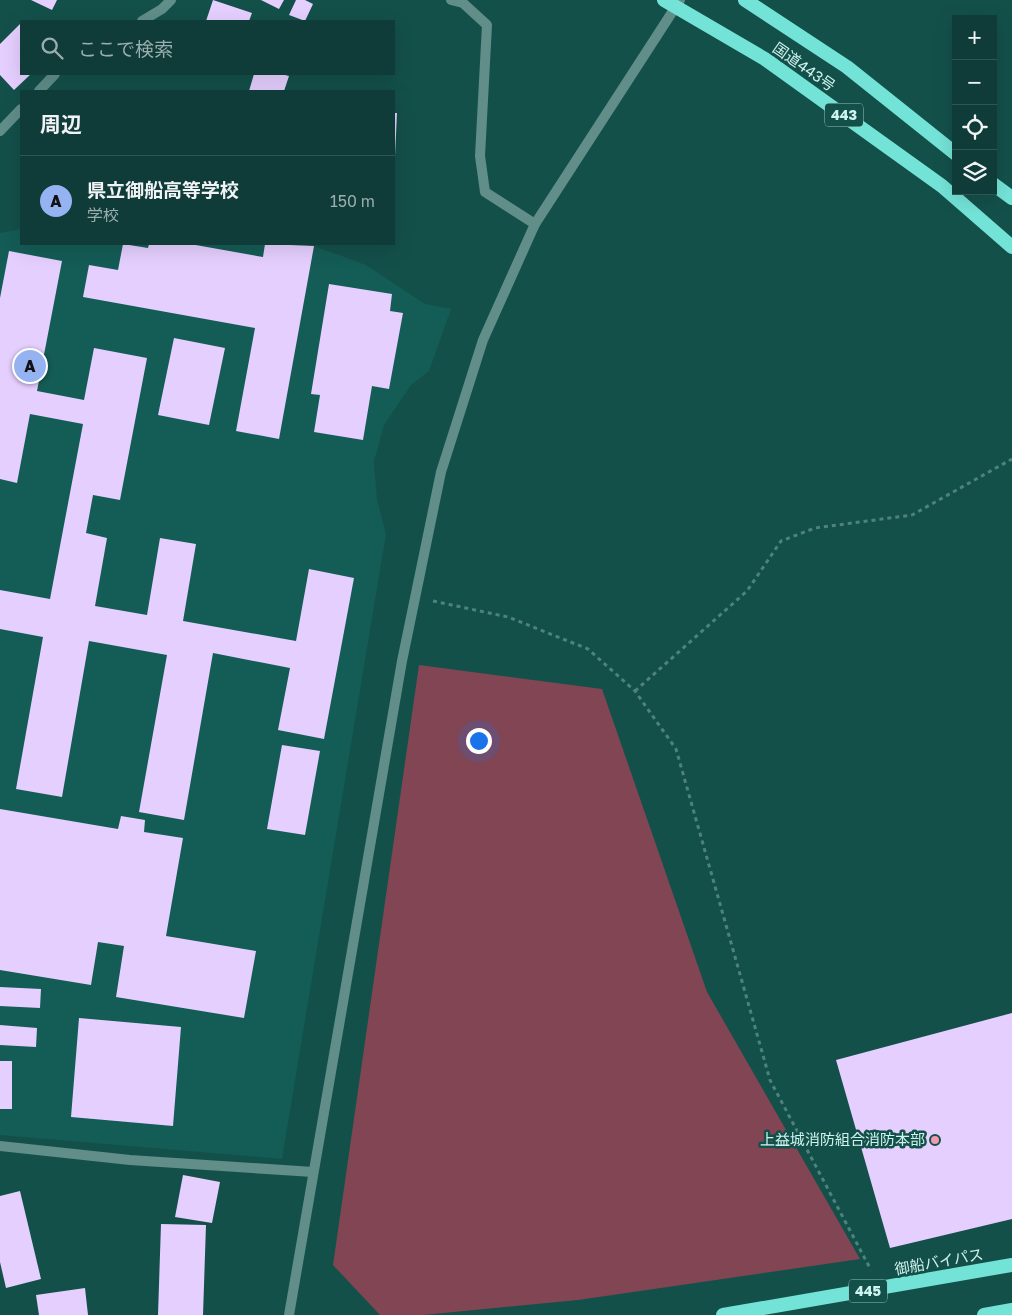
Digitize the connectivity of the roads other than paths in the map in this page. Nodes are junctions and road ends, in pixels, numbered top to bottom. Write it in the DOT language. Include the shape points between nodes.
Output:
graph roads {
  1 [pos="171,0"];
  2 [pos="451,0"];
  3 [pos="745,0"];
  4 [pos="673,2"];
  5 [pos="144,20"];
  6 [pos="55,75"];
  7 [pos="40,90"];
  8 [pos="20,110"];
  9 [pos="0,131"];
  10 [pos="952,151"];
  11 [pos="997,187"];
  12 [pos="1012,198"];
  13 [pos="535,224"];
  14 [pos="1012,247"];
  15 [pos="0,1146"];
  16 [pos="313,1172"];
  17 [pos="1012,1265"];
  18 [pos="1012,1310"];
  19 [pos="289,1315"];
  20 [pos="723,1315"];
  21 [pos="984,1315"];
  1 -- 5 [label="street"];
  2 -- 13 [label="street" via="463,3 487,25 480,156 485,192"];
  3 -- 10 [label="highway, 国道443号 / 443" via="847,67"];
  4 -- 13 [label="street"];
  4 -- 14 [label="highway, 国道443号 / 443" via="765,59 942,186"];
  6 -- 7 [label="street"];
  8 -- 9 [label="street"];
  11 -- 12 [label="highway"];
  13 -- 16 [label="street" via="480,349 441,472 402,661"];
  15 -- 16 [label="street" via="130,1160"];
  16 -- 19 [label="street"];
  17 -- 20 [label="highway, 御船バイパス / 445"];
  18 -- 21 [label="highway"];
}
